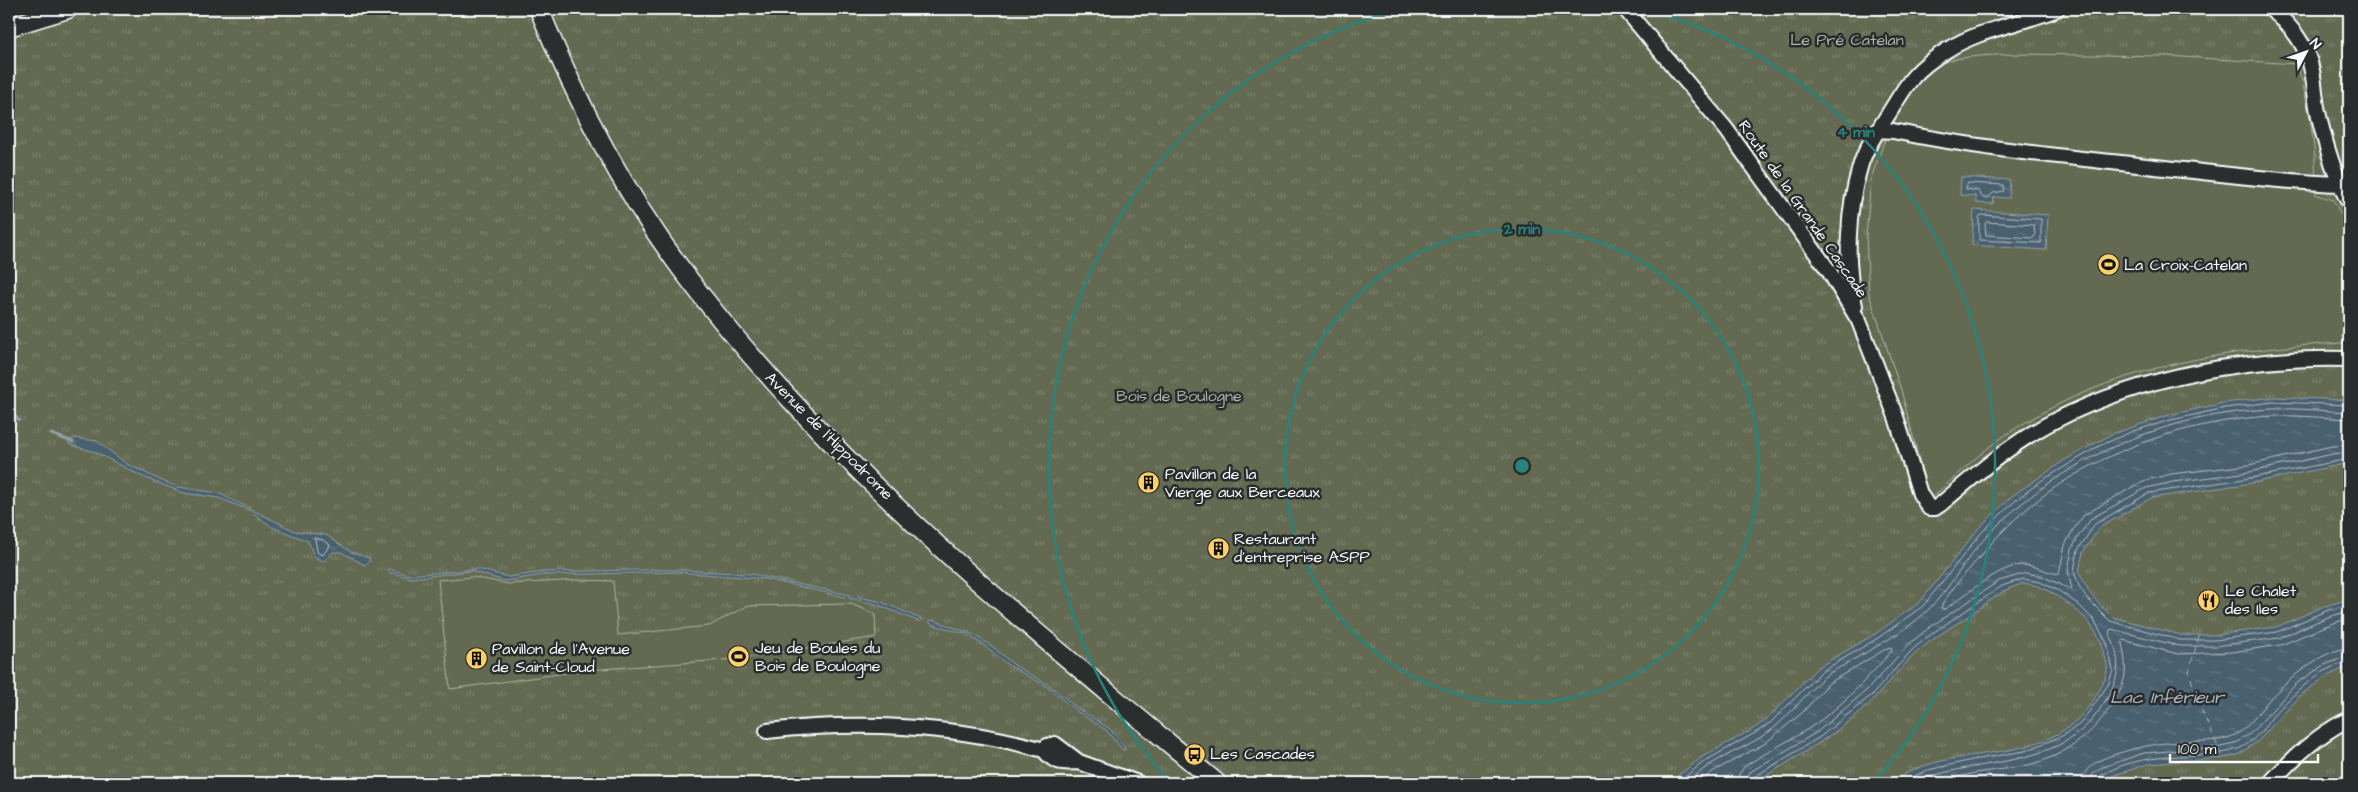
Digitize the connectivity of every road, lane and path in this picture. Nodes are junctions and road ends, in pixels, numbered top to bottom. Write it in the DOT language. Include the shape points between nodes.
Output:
graph roads {
  1 [pos="68,9"];
  2 [pos="539,9"];
  3 [pos="1624,9"];
  4 [pos="2057,9"];
  5 [pos="2270,9"];
  6 [pos="9,27"];
  7 [pos="1878,130"];
  8 [pos="2340,184"];
  9 [pos="2349,203"];
  10 [pos="1859,321"];
  11 [pos="2349,359"];
  12 [pos="2346,720"];
  13 [pos="766,731"];
  14 [pos="1138,783"];
  15 [pos="1217,783"];
  16 [pos="2270,783"];
  1 -- 6 [label="main road"];
  2 -- 15 [label="main road, Avenue de l'Hippodrome" via="582,106 628,188 681,268 743,347 864,475 976,579 1076,668"];
  3 -- 10 [label="street, Route de la Grande Cascade" via="1726,129 1829,272"];
  4 -- 7 [label="street" via="1994,29 1948,49 1924,65 1909,80"];
  5 -- 8 [label="street" via="2283,20 2304,48 2312,69 2328,153"];
  7 -- 8 [label="street" via="2113,162"];
  7 -- 10 [label="street" via="1860,166 1850,229 1849,272"];
  8 -- 9 [label="street"];
  10 -- 11 [label="street, Route de la Grande Cascade" via="1896,417 1920,494 1931,508 1941,504 2031,434 2078,410 2137,388 2230,367"];
  12 -- 16 [label="street" via="2319,736"];
  13 -- 14 [label="street" via="848,726 909,728 1009,741 1044,750 1055,744 1079,762"];
}
